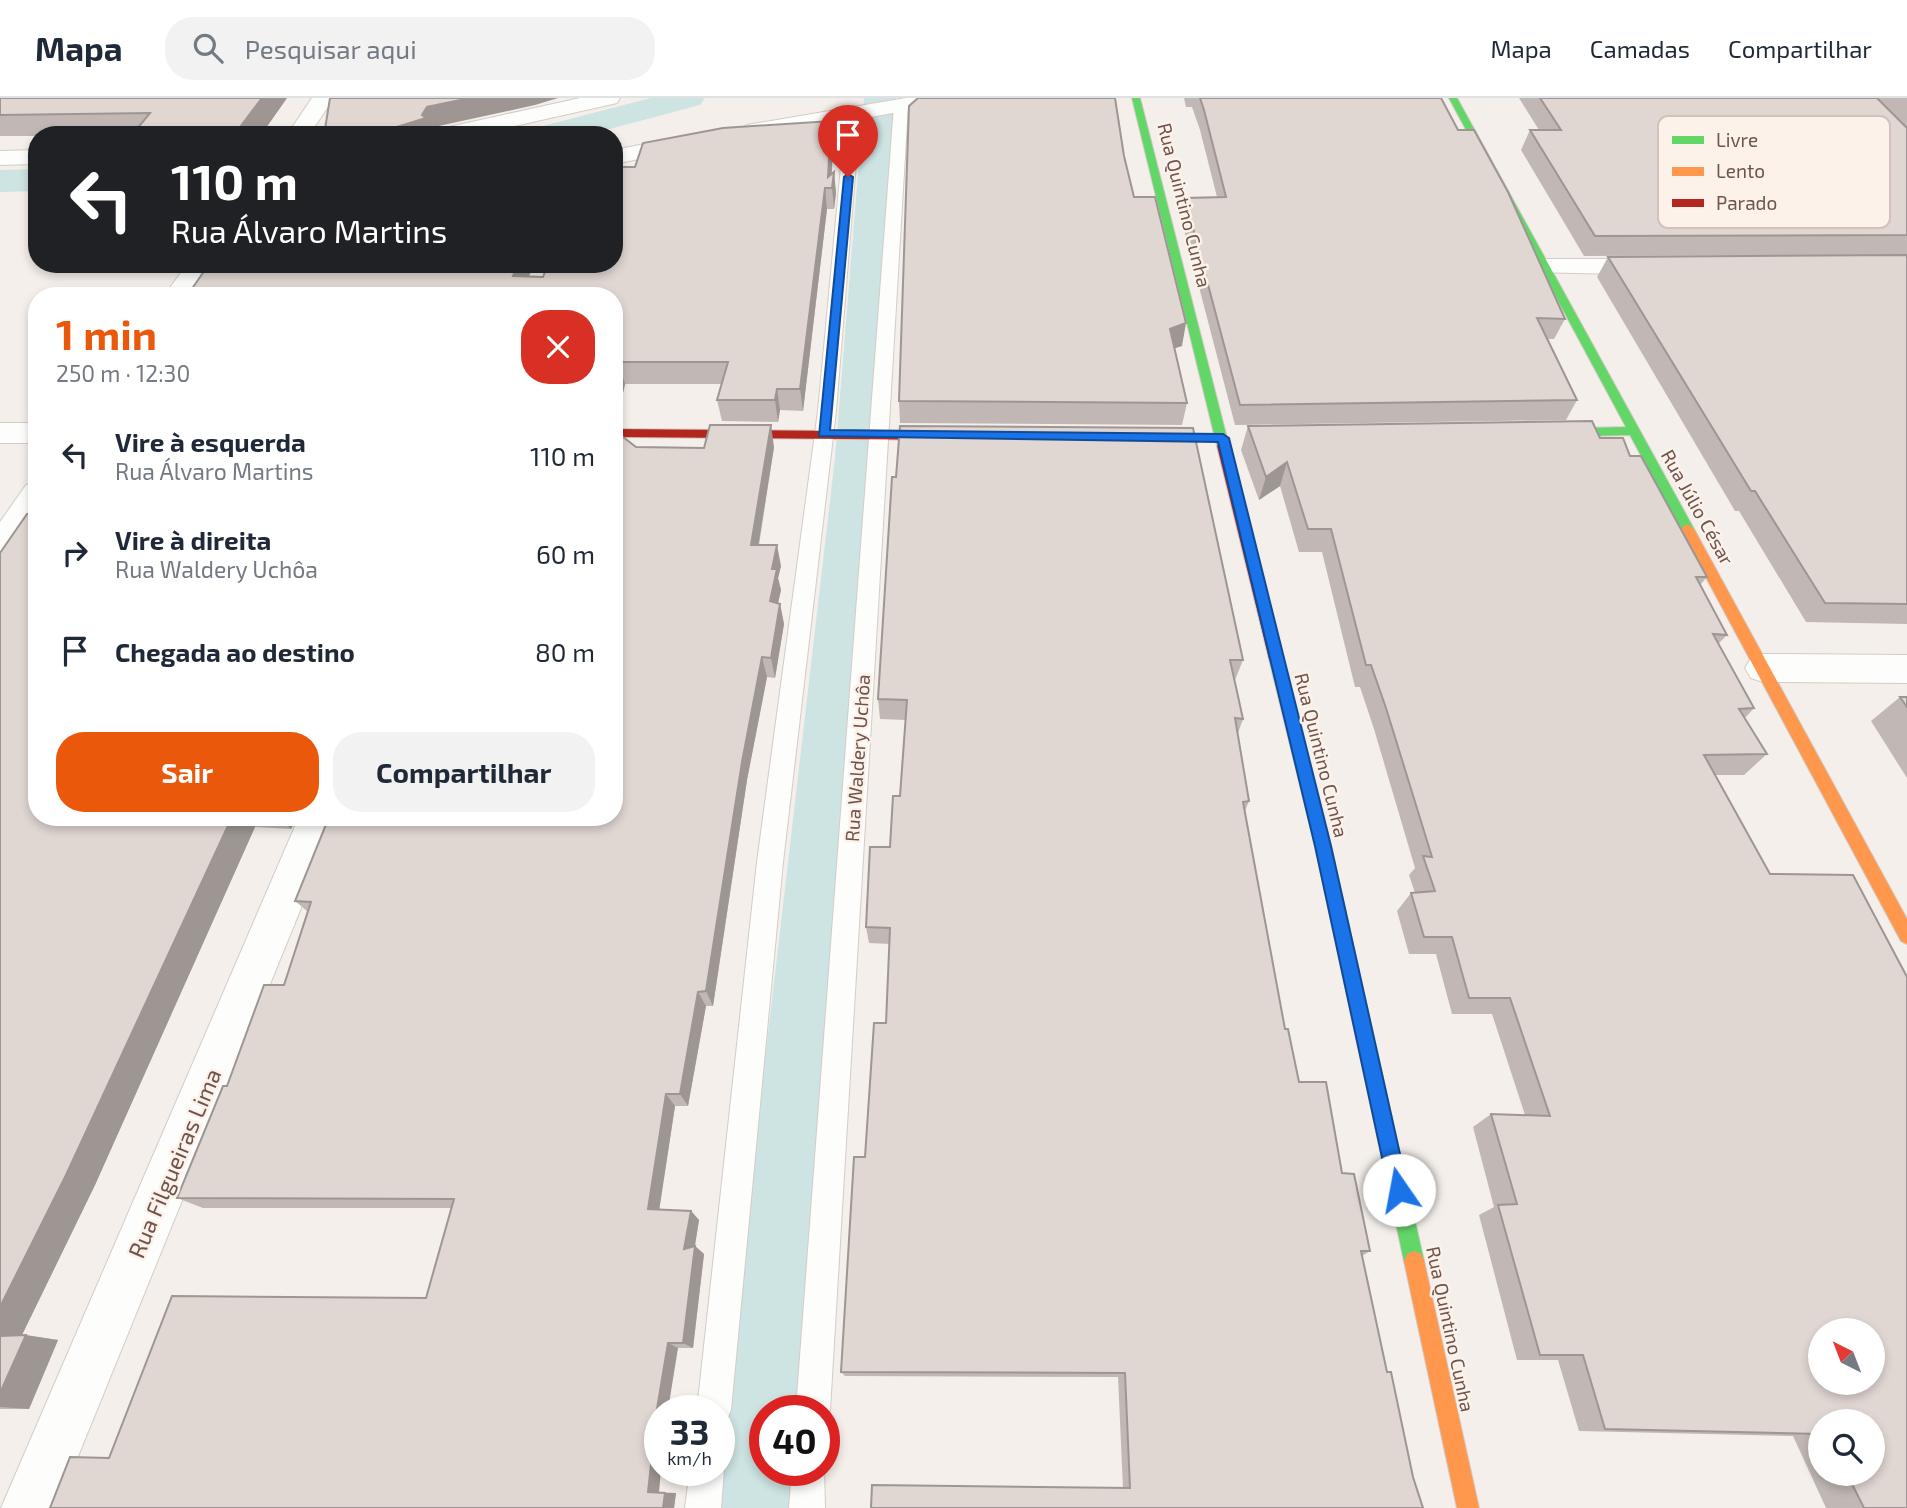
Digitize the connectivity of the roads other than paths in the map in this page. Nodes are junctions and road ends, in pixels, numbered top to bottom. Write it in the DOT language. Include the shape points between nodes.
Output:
graph roads {
  1 [pos="323,98"];
  2 [pos="609,98"];
  3 [pos="944,98"];
  4 [pos="1136,98"];
  5 [pos="1452,98"];
  6 [pos="901,106"];
  7 [pos="853,113"];
  8 [pos="304,126"];
  9 [pos="483,126"];
  10 [pos="623,155"];
  11 [pos="28,157"];
  12 [pos="0,158"];
  13 [pos="1683,266"];
  14 [pos="1544,267"];
  15 [pos="1632,431"];
  16 [pos="0,433"];
  17 [pos="28,433"];
  18 [pos="623,433"];
  19 [pos="1528,433"];
  20 [pos="825,434"];
  21 [pos="881,436"];
  22 [pos="975,437"];
  23 [pos="1200,438"];
  24 [pos="1230,438"];
  25 [pos="28,505"];
  26 [pos="0,546"];
  27 [pos="1763,668"];
  28 [pos="1907,669"];
  29 [pos="315,826"];
  30 [pos="1907,936"];
  31 [pos="715,1395"];
  32 [pos="814,1395"];
  33 [pos="706,1486"];
  34 [pos="808,1486"];
  35 [pos="29,1508"];
  36 [pos="704,1508"];
  37 [pos="807,1508"];
  38 [pos="1468,1508"];
  1 -- 8 [label="street"];
  2 -- 9 [label="street"];
  3 -- 6 [label="street"];
  4 -- 24 [label="street, Rua Quintino Cunha"];
  5 -- 14 [label="street, Rua Júlio César"];
  6 -- 7 [label="street"];
  6 -- 21 [label="lane, Rua Waldery Uchôa"];
  7 -- 10 [label="street"];
  7 -- 20 [label="lane"];
  11 -- 12 [label="street"];
  13 -- 14 [label="street"];
  14 -- 15 [label="street, Rua Júlio César"];
  15 -- 19 [label="street"];
  15 -- 27 [label="street, Rua Júlio César"];
  16 -- 17 [label="street"];
  18 -- 20 [label="street"];
  20 -- 21 [label="street"];
  20 -- 31 [label="lane" via="770,862"];
  21 -- 22 [label="street"];
  21 -- 32 [label="lane, Rua Waldery Uchôa"];
  23 -- 24 [label="street"];
  24 -- 38 [label="street, Rua Quintino Cunha"];
  25 -- 26 [label="street"];
  27 -- 28 [label="street"];
  27 -- 30 [label="street, Rua Júlio César"];
  29 -- 35 [label="street, Rua Filgueiras Lima"];
  33 -- 36 [label="lane"];
  34 -- 37 [label="lane"];
}
